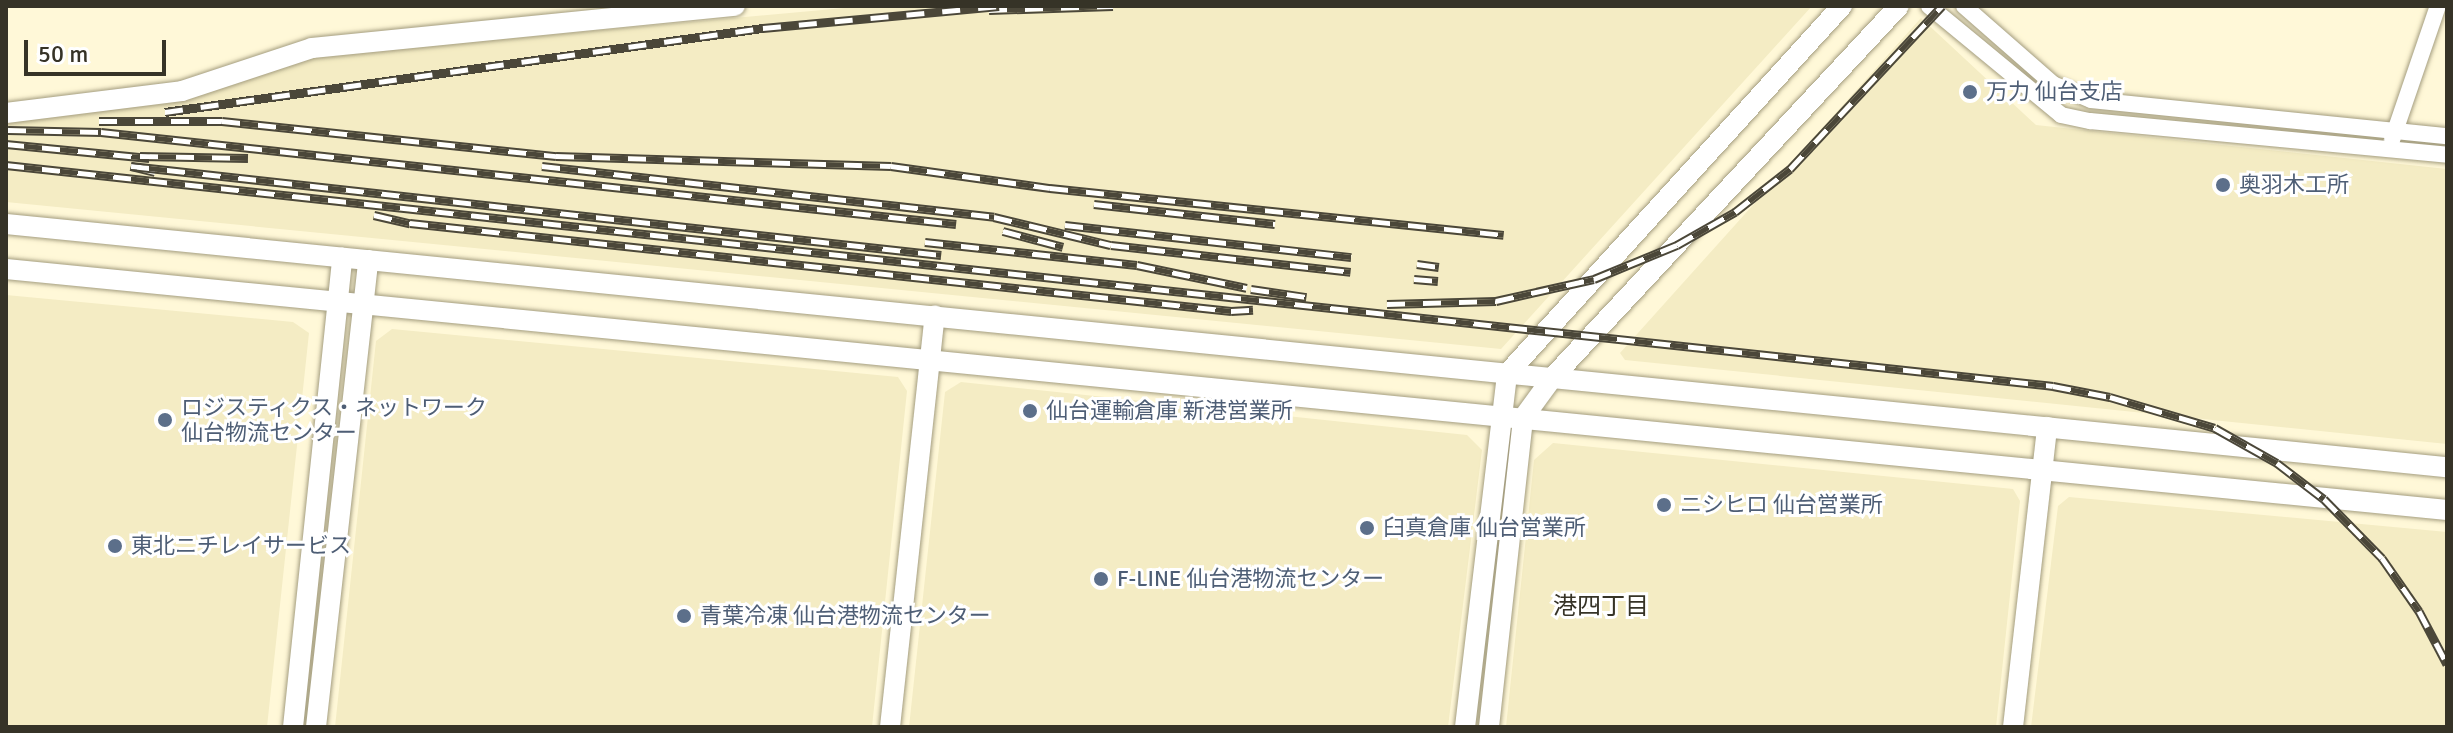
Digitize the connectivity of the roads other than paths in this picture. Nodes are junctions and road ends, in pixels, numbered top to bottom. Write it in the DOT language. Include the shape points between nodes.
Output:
graph roads {
  1 [pos="735,6"];
  2 [pos="1842,6"];
  3 [pos="1899,6"];
  4 [pos="1929,6"];
  5 [pos="1964,6"];
  6 [pos="2438,6"];
  7 [pos="711,7"];
  8 [pos="6,113"];
  9 [pos="2396,130"];
  10 [pos="2447,136"];
  11 [pos="2388,149"];
  12 [pos="2447,155"];
  13 [pos="6,224"];
  14 [pos="342,258"];
  15 [pos="368,260"];
  16 [pos="6,269"];
  17 [pos="337,301"];
  18 [pos="363,303"];
  19 [pos="935,315"];
  20 [pos="930,359"];
  21 [pos="1507,374"];
  22 [pos="1553,377"];
  23 [pos="1500,417"];
  24 [pos="1523,418"];
  25 [pos="2047,427"];
  26 [pos="2447,467"];
  27 [pos="2043,469"];
  28 [pos="2447,510"];
  29 [pos="293,727"];
  30 [pos="316,727"];
  31 [pos="890,727"];
  32 [pos="1465,727"];
  33 [pos="1489,727"];
  34 [pos="2013,727"];
  1 -- 7 [label="street"];
  2 -- 21 [label="street"];
  3 -- 22 [label="street"];
  4 -- 11 [label="street" via="2061,115"];
  5 -- 9 [label="street" via="2070,94"];
  6 -- 9 [label="street"];
  7 -- 8 [label="street" via="312,48 182,91"];
  9 -- 10 [label="street"];
  9 -- 11 [label="street"];
  11 -- 12 [label="street"];
  13 -- 14 [label="street"];
  14 -- 15 [label="street"];
  14 -- 17 [label="street"];
  15 -- 18 [label="street"];
  15 -- 19 [label="street"];
  16 -- 17 [label="street"];
  17 -- 18 [label="street"];
  17 -- 29 [label="street"];
  18 -- 20 [label="street"];
  18 -- 30 [label="street"];
  19 -- 20 [label="street"];
  19 -- 21 [label="street"];
  20 -- 23 [label="street"];
  20 -- 31 [label="street"];
  21 -- 22 [label="street"];
  21 -- 23 [label="street"];
  22 -- 24 [label="street"];
  22 -- 25 [label="street"];
  23 -- 24 [label="street"];
  23 -- 32 [label="street"];
  24 -- 27 [label="street"];
  24 -- 33 [label="street"];
  25 -- 26 [label="street"];
  25 -- 27 [label="street"];
  27 -- 28 [label="street"];
  27 -- 34 [label="street"];
}
